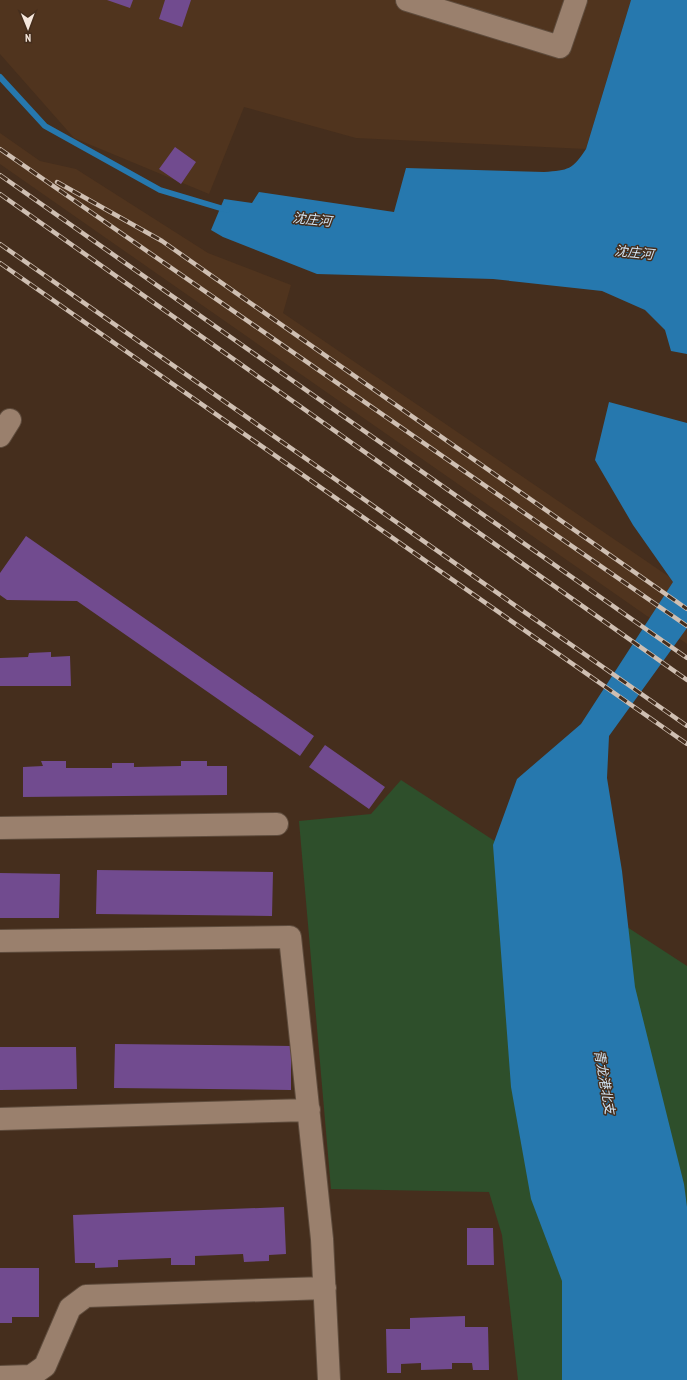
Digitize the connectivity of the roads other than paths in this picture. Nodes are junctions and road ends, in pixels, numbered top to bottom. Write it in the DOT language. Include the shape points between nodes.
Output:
graph roads {
  1 [pos="407,0"];
  2 [pos="576,0"];
  3 [pos="277,824"];
  4 [pos="0,828"];
  5 [pos="0,941"];
  6 [pos="308,1110"];
  7 [pos="0,1119"];
  8 [pos="325,1288"];
  9 [pos="0,1377"];
  10 [pos="329,1380"];
  1 -- 2 [label="lane" via="560,47"];
  3 -- 4 [label="lane"];
  5 -- 6 [label="lane" via="290,938"];
  6 -- 7 [label="lane"];
  6 -- 8 [label="lane"];
  8 -- 9 [label="lane" via="86,1296 70,1308 45,1366 31,1376"];
  8 -- 10 [label="lane"];
}
